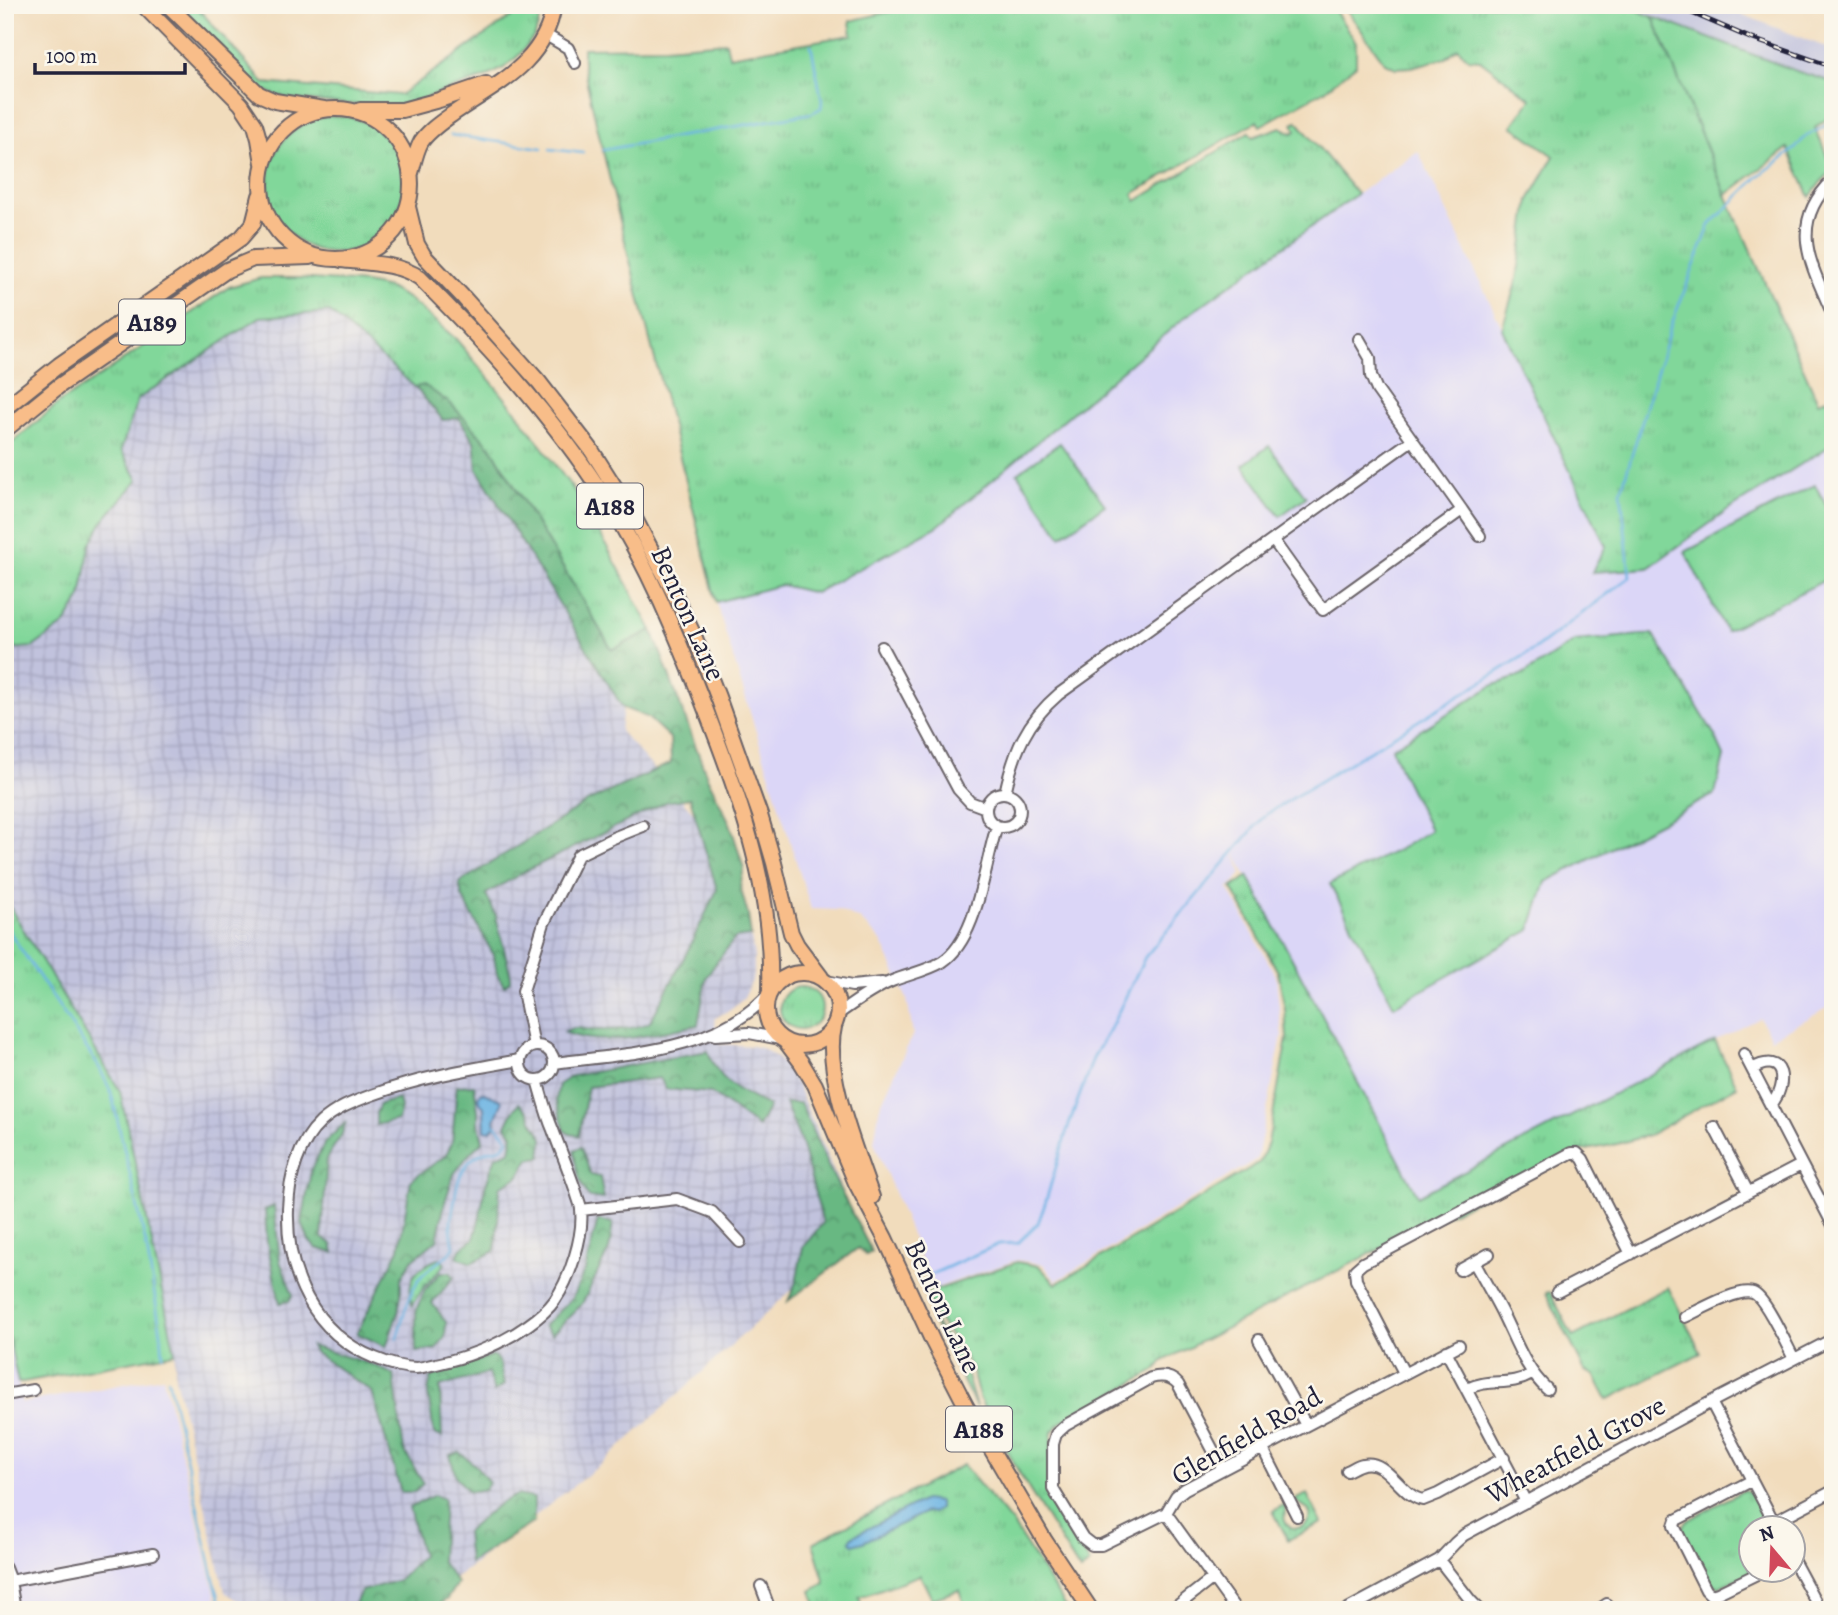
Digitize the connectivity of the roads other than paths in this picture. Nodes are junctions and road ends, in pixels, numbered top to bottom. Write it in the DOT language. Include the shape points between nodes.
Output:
graph roads {
  1 [pos="143,5"];
  2 [pos="168,5"];
  3 [pos="554,5"];
  4 [pos="545,35"];
  5 [pos="575,63"];
  6 [pos="515,71"];
  7 [pos="329,110"];
  8 [pos="348,110"];
  9 [pos="263,164"];
  10 [pos="411,173"];
  11 [pos="1833,180"];
  12 [pos="261,191"];
  13 [pos="408,207"];
  14 [pos="315,257"];
  15 [pos="341,260"];
  16 [pos="1833,315"];
  17 [pos="1359,339"];
  18 [pos="5,408"];
  19 [pos="5,430"];
  20 [pos="1412,440"];
  21 [pos="1462,510"];
  22 [pos="1480,536"];
  23 [pos="1273,540"];
  24 [pos="882,648"];
  25 [pos="1005,793"];
  26 [pos="986,808"];
  27 [pos="643,826"];
  28 [pos="997,826"];
  29 [pos="823,979"];
  30 [pos="892,981"];
  31 [pos="769,993"];
  32 [pos="836,1019"];
  33 [pos="709,1036"];
  34 [pos="783,1041"];
  35 [pos="534,1046"];
  36 [pos="1744,1054"];
  37 [pos="520,1060"];
  38 [pos="555,1063"];
  39 [pos="1752,1069"];
  40 [pos="537,1080"];
  41 [pos="1771,1105"];
  42 [pos="1714,1127"];
  43 [pos="1801,1165"];
  44 [pos="1748,1192"];
  45 [pos="581,1210"];
  46 [pos="1833,1225"];
  47 [pos="885,1238"];
  48 [pos="740,1242"];
  49 [pos="1489,1254"];
  50 [pos="1632,1254"];
  51 [pos="1474,1262"];
  52 [pos="1460,1270"];
  53 [pos="1557,1292"];
  54 [pos="1685,1317"];
  55 [pos="1833,1339"];
  56 [pos="1259,1340"];
  57 [pos="1459,1345"];
  58 [pos="1446,1351"];
  59 [pos="1794,1359"];
  60 [pos="1405,1373"];
  61 [pos="1532,1374"];
  62 [pos="1467,1389"];
  63 [pos="1547,1389"];
  64 [pos="33,1390"];
  65 [pos="5,1395"];
  66 [pos="1711,1402"];
  67 [pos="1306,1425"];
  68 [pos="1263,1449"];
  69 [pos="1504,1458"];
  70 [pos="1223,1469"];
  71 [pos="1347,1471"];
  72 [pos="1751,1481"];
  73 [pos="1833,1491"];
  74 [pos="1526,1502"];
  75 [pos="1166,1513"];
  76 [pos="1769,1514"];
  77 [pos="1794,1514"];
  78 [pos="1297,1516"];
  79 [pos="153,1554"];
  80 [pos="1438,1560"];
  81 [pos="5,1568"];
  82 [pos="1213,1578"];
  83 [pos="10,1581"];
  84 [pos="1806,1583"];
  85 [pos="1736,1584"];
  86 [pos="761,1586"];
  87 [pos="15,1610"];
  88 [pos="770,1610"];
  89 [pos="1091,1610"];
  90 [pos="1172,1610"];
  91 [pos="1236,1610"];
  92 [pos="1346,1610"];
  93 [pos="1480,1610"];
  94 [pos="1820,1610"];
  1 -- 9 [label="main road, A189" via="241,104 255,125"];
  2 -- 7 [label="main road, A189" via="259,94"];
  3 -- 4 [label="main road"];
  4 -- 5 [label="street" via="568,48"];
  4 -- 6 [label="main road" via="534,54"];
  6 -- 8 [label="main road" via="415,107"];
  6 -- 10 [label="main road" via="428,133"];
  7 -- 8 [label="main road, A189"];
  7 -- 9 [label="main road, A189" via="293,123 274,141"];
  8 -- 10 [label="main road, A189" via="371,118 390,132 404,151"];
  9 -- 12 [label="main road, A189"];
  10 -- 13 [label="main road, A189"];
  11 -- 16 [label="street" via="1817,198 1806,239"];
  12 -- 14 [label="main road, A189" via="268,216 282,237"];
  12 -- 18 [label="main road, A189" via="253,224 242,238"];
  13 -- 15 [label="main road, A189" via="383,244"];
  13 -- 29 [label="main road, Benton Lane / A188" via="424,256 555,402 590,448 650,545 695,638 745,771 791,933"];
  14 -- 15 [label="main road, A189"];
  14 -- 19 [label="main road, A189" via="253,259 227,270 59,386"];
  15 -- 31 [label="main road, Benton Lane / A188" via="404,270 420,278 542,412 621,525 679,645 756,856 771,962"];
  17 -- 20 [label="street" via="1370,358 1373,383"];
  20 -- 21 [label="street"];
  20 -- 23 [label="street"];
  21 -- 22 [label="street"];
  21 -- 23 [label="street" via="1324,610"];
  23 -- 25 [label="street" via="1049,702 1022,740"];
  24 -- 26 [label="street" via="958,789 970,802"];
  25 -- 26 [label="street" via="993,796"];
  25 -- 28 [label="street" via="1017,802 1018,816 1010,825"];
  26 -- 28 [label="street" via="987,817"];
  27 -- 35 [label="street" via="578,855 544,923 523,990"];
  28 -- 30 [label="street" via="975,909 959,947 934,966"];
  29 -- 30 [label="street" via="852,986"];
  29 -- 31 [label="main road" via="792,974 779,980"];
  29 -- 32 [label="main road, A188" via="837,999"];
  30 -- 32 [label="street"];
  31 -- 33 [label="street" via="750,1013"];
  31 -- 34 [label="main road, A188" via="766,1017"];
  32 -- 34 [label="main road" via="824,1037 812,1043"];
  32 -- 47 [label="main road, Benton Lane / A188" via="831,1047 838,1090"];
  33 -- 34 [label="street" via="749,1033"];
  33 -- 38 [label="street" via="661,1048"];
  34 -- 47 [label="main road, Benton Lane / A188" via="815,1085"];
  35 -- 37 [label="street"];
  35 -- 38 [label="street" via="547,1048"];
  36 -- 39 [label="street"];
  37 -- 40 [label="street" via="522,1071"];
  37 -- 45 [label="street" via="391,1088 341,1108 321,1122 307,1138 288,1199 287,1230 302,1287 330,1330 363,1354 417,1368 445,1362 477,1353 540,1317 568,1275 577,1249"];
  38 -- 40 [label="street" via="546,1078"];
  39 -- 41 [label="street"];
  39 -- 41 [label="street" via="1767,1062 1778,1070 1781,1089"];
  40 -- 45 [label="street"];
  41 -- 43 [label="street"];
  42 -- 44 [label="street"];
  43 -- 44 [label="street"];
  43 -- 46 [label="street"];
  44 -- 50 [label="street"];
  45 -- 48 [label="street" via="677,1199 712,1212"];
  47 -- 89 [label="main road, Benton Lane / A188" via="966,1406"];
  49 -- 51 [label="street"];
  50 -- 53 [label="street"];
  50 -- 60 [label="street" via="1577,1153 1483,1199 1356,1270 1356,1280"];
  51 -- 52 [label="street"];
  51 -- 61 [label="street"];
  54 -- 59 [label="street" via="1738,1294 1755,1294"];
  55 -- 59 [label="street, Wheatfield Grove"];
  56 -- 67 [label="street"];
  57 -- 58 [label="street, Glenfield Road"];
  58 -- 60 [label="street, Glenfield Road"];
  58 -- 62 [label="street"];
  59 -- 66 [label="street, Wheatfield Grove"];
  60 -- 67 [label="street, Glenfield Road"];
  61 -- 62 [label="street" via="1519,1381"];
  61 -- 63 [label="street"];
  62 -- 69 [label="street"];
  64 -- 65 [label="street"];
  66 -- 72 [label="street"];
  66 -- 74 [label="street, Wheatfield Grove"];
  67 -- 68 [label="street, Glenfield Road"];
  68 -- 70 [label="street, Glenfield Road"];
  68 -- 78 [label="street"];
  69 -- 71 [label="street" via="1423,1500 1374,1465"];
  69 -- 74 [label="street"];
  70 -- 75 [label="street, Glenfield Road" via="1178,1493"];
  70 -- 75 [label="street" via="1178,1384 1168,1377 1151,1378 1058,1432 1053,1448 1053,1489 1087,1543 1101,1545"];
  72 -- 76 [label="street"];
  72 -- 85 [label="street" via="1676,1520 1674,1526 1711,1595"];
  73 -- 77 [label="street"];
  74 -- 80 [label="street, Wheatfield Grove" via="1464,1535"];
  75 -- 82 [label="street, Glenfield Road"];
  79 -- 83 [label="street"];
  80 -- 92 [label="street, Wheatfield Grove"];
  80 -- 93 [label="street"];
  81 -- 83 [label="street"];
  82 -- 90 [label="street"];
  82 -- 91 [label="street, Glenfield Road"];
  83 -- 87 [label="street"];
  84 -- 94 [label="street"];
  86 -- 88 [label="street"];
}
